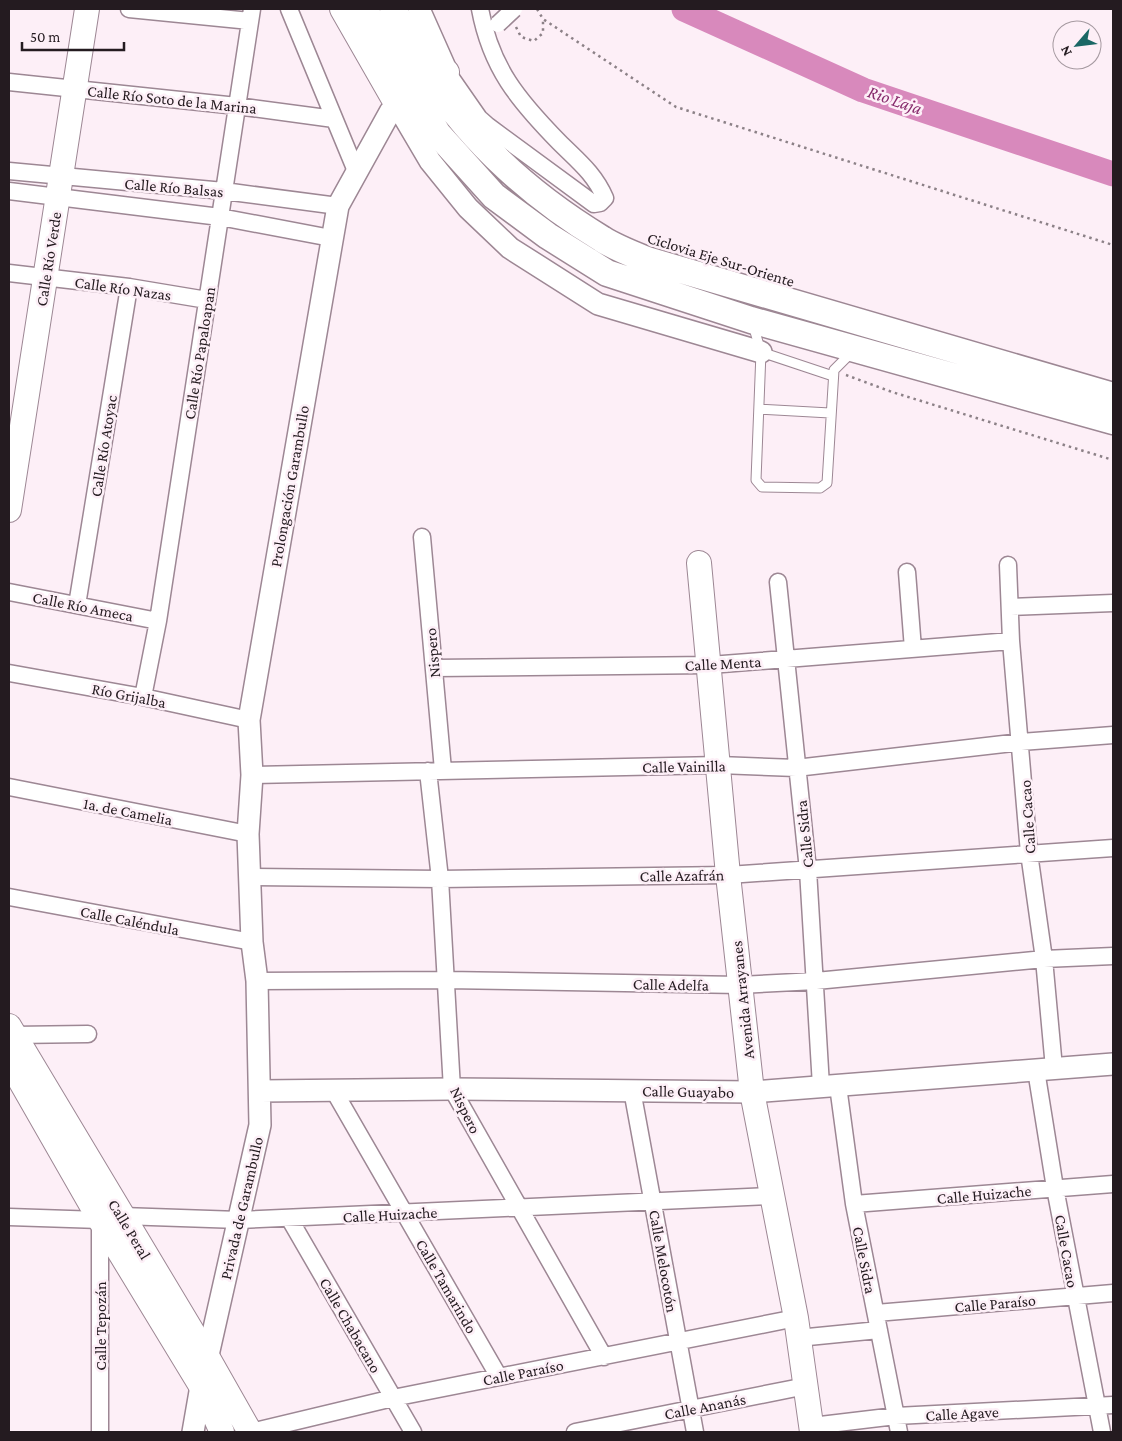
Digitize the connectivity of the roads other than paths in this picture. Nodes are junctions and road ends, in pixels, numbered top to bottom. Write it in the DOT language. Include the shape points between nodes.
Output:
graph roads {
  1 [pos="88,9"];
  2 [pos="129,9"];
  3 [pos="289,9"];
  4 [pos="342,9"];
  5 [pos="364,9"];
  6 [pos="393,9"];
  7 [pos="419,9"];
  8 [pos="480,9"];
  9 [pos="251,15"];
  10 [pos="508,19"];
  11 [pos="485,38"];
  12 [pos="9,82"];
  13 [pos="75,88"];
  14 [pos="423,89"];
  15 [pos="237,106"];
  16 [pos="334,119"];
  17 [pos="474,122"];
  18 [pos="439,153"];
  19 [pos="9,171"];
  20 [pos="356,171"];
  21 [pos="59,188"];
  22 [pos="9,191"];
  23 [pos="224,191"];
  24 [pos="338,206"];
  25 [pos="220,218"];
  26 [pos="331,238"];
  27 [pos="9,273"];
  28 [pos="45,277"];
  29 [pos="129,287"];
  30 [pos="207,300"];
  31 [pos="751,320"];
  32 [pos="855,349"];
  33 [pos="761,352"];
  34 [pos="833,376"];
  35 [pos="1113,396"];
  36 [pos="759,410"];
  37 [pos="830,413"];
  38 [pos="1113,421"];
  39 [pos="9,510"];
  40 [pos="422,537"];
  41 [pos="699,563"];
  42 [pos="1008,565"];
  43 [pos="907,572"];
  44 [pos="778,582"];
  45 [pos="9,592"];
  46 [pos="1113,603"];
  47 [pos="77,605"];
  48 [pos="1011,607"];
  49 [pos="158,621"];
  50 [pos="1011,640"];
  51 [pos="913,648"];
  52 [pos="784,659"];
  53 [pos="710,665"];
  54 [pos="434,668"];
  55 [pos="9,673"];
  56 [pos="143,697"];
  57 [pos="249,720"];
  58 [pos="1113,735"];
  59 [pos="1022,742"];
  60 [pos="719,765"];
  61 [pos="796,768"];
  62 [pos="435,770"];
  63 [pos="252,775"];
  64 [pos="9,787"];
  65 [pos="248,834"];
  66 [pos="1113,848"];
  67 [pos="1029,853"];
  68 [pos="808,870"];
  69 [pos="728,874"];
  70 [pos="249,877"];
  71 [pos="440,879"];
  72 [pos="9,897"];
  73 [pos="252,942"];
  74 [pos="1113,956"];
  75 [pos="1044,959"];
  76 [pos="446,980"];
  77 [pos="257,981"];
  78 [pos="816,981"];
  79 [pos="740,985"];
  80 [pos="11,1031"];
  81 [pos="88,1034"];
  82 [pos="9,1061"];
  83 [pos="1113,1064"];
  84 [pos="1045,1069"];
  85 [pos="830,1086"];
  86 [pos="452,1089"];
  87 [pos="632,1090"];
  88 [pos="261,1091"];
  89 [pos="334,1091"];
  90 [pos="752,1092"];
  91 [pos="1113,1184"];
  92 [pos="1055,1188"];
  93 [pos="772,1196"];
  94 [pos="653,1202"];
  95 [pos="854,1204"];
  96 [pos="519,1208"];
  97 [pos="406,1213"];
  98 [pos="9,1217"];
  99 [pos="111,1218"];
  100 [pos="289,1218"];
  101 [pos="239,1220"];
  102 [pos="1113,1293"];
  103 [pos="1075,1296"];
  104 [pos="876,1313"];
  105 [pos="797,1328"];
  106 [pos="879,1330"];
  107 [pos="678,1342"];
  108 [pos="604,1357"];
  109 [pos="208,1358"];
  110 [pos="499,1377"];
  111 [pos="201,1386"];
  112 [pos="806,1386"];
  113 [pos="393,1398"];
  114 [pos="1105,1406"];
  115 [pos="690,1409"];
  116 [pos="896,1416"];
  117 [pos="812,1429"];
  118 [pos="100,1432"];
  119 [pos="193,1432"];
  120 [pos="222,1432"];
  121 [pos="251,1432"];
  122 [pos="413,1432"];
  123 [pos="575,1432"];
  124 [pos="695,1432"];
  125 [pos="899,1432"];
  126 [pos="1102,1432"];
  1 -- 13 [label="main road, Calle Río Verde"];
  2 -- 9 [label="street"];
  3 -- 16 [label="street"];
  4 -- 14 [label="main road"];
  5 -- 14 [label="main road"];
  6 -- 14 [label="main road"];
  7 -- 14 [label="street"];
  8 -- 11 [label="street"];
  9 -- 15 [label="street, Calle Río Papaloapan"];
  10 -- 11 [label="street"];
  11 -- 17 [label="street" via="499,68 525,108 597,180 605,198 594,204"];
  12 -- 13 [label="street, Calle Río Soto de la Marina"];
  13 -- 15 [label="street, Calle Río Soto de la Marina"];
  13 -- 21 [label="main road, Calle Río Verde"];
  14 -- 17 [label="main road"];
  14 -- 18 [label="main road" via="438,134"];
  14 -- 20 [label="street, Prolongación Garambullo" via="390,112"];
  15 -- 16 [label="street, Calle Río Soto de la Marina"];
  15 -- 23 [label="street, Calle Río Papaloapan"];
  16 -- 20 [label="street"];
  17 -- 18 [label="street"];
  17 -- 35 [label="main road" via="507,169 557,210 604,241 647,260"];
  18 -- 31 [label="main road" via="548,236 607,273"];
  18 -- 33 [label="street" via="468,208 510,248 598,304"];
  19 -- 21 [label="street, Calle Río Balsas"];
  20 -- 24 [label="street, Prolongación Garambullo"];
  21 -- 22 [label="street, Calle Río Balsas"];
  21 -- 23 [label="street, Calle Río Balsas"];
  21 -- 25 [label="street, Calle Río Balsas"];
  21 -- 28 [label="main road, Calle Río Verde"];
  23 -- 24 [label="street, Calle Río Balsas"];
  23 -- 25 [label="street, Calle Río Papaloapan"];
  24 -- 26 [label="street, Prolongación Garambullo"];
  25 -- 26 [label="street, Calle Río Balsas"];
  25 -- 30 [label="street, Calle Río Papaloapan"];
  26 -- 57 [label="street, Prolongación Garambullo"];
  27 -- 28 [label="street, Calle Río Nazas"];
  28 -- 29 [label="street, Calle Río Nazas"];
  28 -- 39 [label="main road, Calle Río Verde"];
  29 -- 30 [label="street, Calle Río Nazas"];
  29 -- 47 [label="street, Calle Río Atoyac"];
  30 -- 49 [label="street, Calle Río Papaloapan"];
  31 -- 32 [label="main road"];
  31 -- 33 [label="lane"];
  32 -- 34 [label="lane" via="834,370"];
  32 -- 38 [label="main road"];
  33 -- 34 [label="lane"];
  33 -- 36 [label="lane"];
  34 -- 37 [label="lane"];
  36 -- 37 [label="lane"];
  36 -- 37 [label="lane" via="756,480 762,487 820,488 827,483"];
  40 -- 54 [label="street, Nispero"];
  41 -- 53 [label="main road, Avenida Arrayanes"];
  42 -- 48 [label="street, Calle Cacao"];
  43 -- 51 [label="street"];
  44 -- 52 [label="street, Calle Sidra"];
  45 -- 47 [label="street, Calle Río Ameca"];
  46 -- 48 [label="street"];
  47 -- 49 [label="street, Calle Río Ameca"];
  48 -- 50 [label="street, Calle Cacao"];
  49 -- 56 [label="street, Calle Río Papaloapan"];
  50 -- 51 [label="street, Calle Menta"];
  50 -- 59 [label="street, Calle Cacao"];
  51 -- 52 [label="street, Calle Menta"];
  52 -- 53 [label="street, Calle Menta"];
  52 -- 61 [label="street, Calle Sidra"];
  53 -- 54 [label="street, Calle Menta"];
  53 -- 60 [label="main road, Avenida Arrayanes"];
  54 -- 62 [label="street, Nispero"];
  55 -- 56 [label="street, Río Grijalba"];
  56 -- 57 [label="street, Río Grijalba"];
  57 -- 63 [label="street, Prolongación Garambullo"];
  58 -- 59 [label="street, Calle Vainilla"];
  59 -- 61 [label="street, Calle Vainilla"];
  59 -- 67 [label="street, Calle Cacao"];
  60 -- 61 [label="street, Calle Vainilla"];
  60 -- 62 [label="street, Calle Vainilla"];
  60 -- 69 [label="main road, Avenida Arrayanes"];
  61 -- 68 [label="street, Calle Sidra"];
  62 -- 63 [label="street, Calle Vainilla"];
  62 -- 71 [label="street, Nispero"];
  63 -- 65 [label="street, Prolongación Garambullo"];
  64 -- 65 [label="street, 1a. de Camelia"];
  65 -- 70 [label="street, Prolongación Garambullo"];
  66 -- 67 [label="street, Calle Azafrán"];
  67 -- 68 [label="street, Calle Azafrán"];
  67 -- 75 [label="street, Calle Cacao"];
  68 -- 69 [label="street, Calle Azafrán"];
  68 -- 78 [label="street, Calle Sidra"];
  69 -- 71 [label="street, Calle Azafrán"];
  69 -- 79 [label="main road, Avenida Arrayanes"];
  70 -- 71 [label="street, Calle Azafrán"];
  70 -- 73 [label="street, Prolongación Garambullo"];
  71 -- 76 [label="street, Nispero"];
  72 -- 73 [label="street, Calle Caléndula"];
  73 -- 77 [label="street, Prolongación Garambullo"];
  74 -- 75 [label="street, Calle Adelfa"];
  75 -- 78 [label="street, Calle Adelfa"];
  75 -- 84 [label="street, Calle Cacao"];
  76 -- 77 [label="street, Calle Adelfa"];
  76 -- 79 [label="street, Calle Adelfa"];
  76 -- 86 [label="street, Nispero"];
  77 -- 88 [label="street, Privada de Garambullo"];
  78 -- 79 [label="street, Calle Adelfa"];
  78 -- 85 [label="street, Calle Sidra"];
  79 -- 90 [label="main road, Avenida Arrayanes"];
  80 -- 81 [label="street"];
  80 -- 99 [label="main road, Calle Peral"];
  82 -- 99 [label="main road, Calle Peral"];
  83 -- 84 [label="street, Calle Guayabo"];
  84 -- 85 [label="street, Calle Guayabo"];
  84 -- 92 [label="street, Calle Cacao"];
  85 -- 90 [label="street, Calle Guayabo"];
  85 -- 95 [label="street, Calle Sidra"];
  86 -- 87 [label="street, Calle Guayabo"];
  86 -- 89 [label="street, Calle Guayabo"];
  86 -- 96 [label="street, Nispero"];
  87 -- 90 [label="street, Calle Guayabo"];
  87 -- 94 [label="street, Calle Melocotón"];
  88 -- 89 [label="street, Calle Guayabo"];
  88 -- 101 [label="street, Privada de Garambullo" via="260,1125"];
  89 -- 97 [label="street, Calle Tamarindo"];
  90 -- 93 [label="main road, Avenida Arrayanes"];
  91 -- 92 [label="street, Calle Huizache"];
  92 -- 95 [label="street, Calle Huizache"];
  92 -- 103 [label="street, Calle Cacao"];
  93 -- 94 [label="street, Calle Huizache"];
  93 -- 105 [label="main road, Avenida Arrayanes"];
  94 -- 96 [label="street, Calle Huizache"];
  94 -- 107 [label="street, Calle Melocotón"];
  95 -- 104 [label="street, Calle Sidra"];
  96 -- 97 [label="street, Calle Huizache"];
  96 -- 108 [label="street, Nispero"];
  97 -- 100 [label="street, Calle Huizache"];
  97 -- 110 [label="street, Calle Tamarindo"];
  98 -- 99 [label="street, Calle Huizache"];
  99 -- 101 [label="street, Calle Huizache"];
  99 -- 109 [label="main road, Calle Peral"];
  99 -- 111 [label="main road, Calle Peral"];
  99 -- 118 [label="street, Calle Tepozán"];
  100 -- 101 [label="street, Calle Huizache"];
  100 -- 113 [label="street, Calle Chabacano"];
  101 -- 109 [label="street, Privada de Garambullo"];
  102 -- 103 [label="street, Calle Paraíso"];
  103 -- 104 [label="street, Calle Paraíso"];
  103 -- 114 [label="street, Calle Cacao"];
  104 -- 106 [label="street, Calle Sidra"];
  105 -- 106 [label="street, Calle Paraíso"];
  105 -- 107 [label="street, Calle Paraíso"];
  105 -- 112 [label="main road, Avenida Arrayanes"];
  106 -- 116 [label="street, Calle Sidra"];
  107 -- 108 [label="street, Calle Paraíso"];
  107 -- 115 [label="street, Calle Melocotón"];
  108 -- 110 [label="street, Calle Paraíso"];
  109 -- 111 [label="street, Privada de Garambullo"];
  109 -- 121 [label="main road, Calle Peral"];
  110 -- 113 [label="street, Calle Paraíso"];
  111 -- 119 [label="street, Privada de Garambullo"];
  111 -- 120 [label="main road, Calle Peral"];
  112 -- 115 [label="street, Calle Ananás"];
  112 -- 117 [label="main road, Avenida Arrayanes"];
  113 -- 121 [label="street, Calle Paraíso"];
  113 -- 122 [label="street, Calle Chabacano"];
  114 -- 116 [label="street, Calle Agave"];
  114 -- 126 [label="street, Calle Cacao"];
  115 -- 123 [label="street, Calle Ananás"];
  115 -- 124 [label="street, Calle Melocotón"];
  116 -- 117 [label="street, Calle Agave"];
  116 -- 125 [label="street, Calle Sidra"];
}
